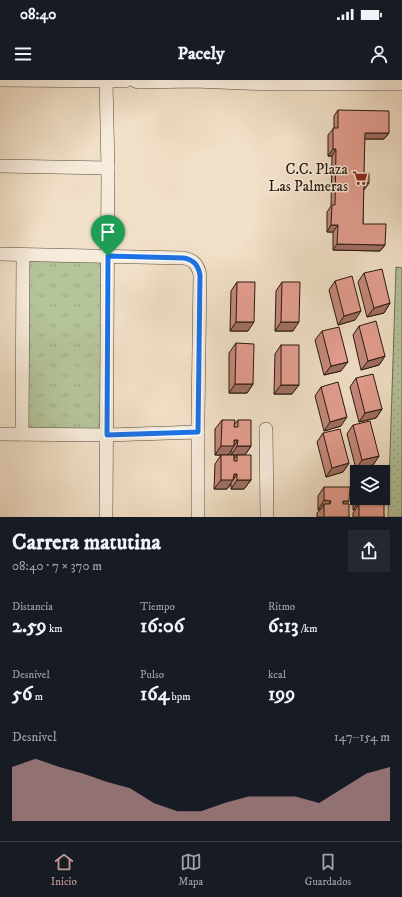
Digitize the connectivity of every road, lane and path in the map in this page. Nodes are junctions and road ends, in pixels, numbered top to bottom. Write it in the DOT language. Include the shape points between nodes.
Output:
graph roads {
  1 [pos="0,80"];
  2 [pos="129,81"];
  3 [pos="208,81"];
  4 [pos="106,82"];
  5 [pos="402,84"];
  6 [pos="0,166"];
  7 [pos="108,168"];
  8 [pos="0,254"];
  9 [pos="23,255"];
  10 [pos="108,256"];
  11 [pos="266,429"];
  12 [pos="198,432"];
  13 [pos="0,434"];
  14 [pos="22,434"];
  15 [pos="107,435"];
  16 [pos="106,517"];
  17 [pos="198,517"];
  18 [pos="267,517"];
  1 -- 4 [label="street"];
  2 -- 3 [label="street"];
  2 -- 4 [label="street"];
  3 -- 5 [label="street" via="272,84"];
  4 -- 7 [label="street"];
  6 -- 7 [label="street"];
  7 -- 10 [label="street"];
  8 -- 9 [label="street"];
  9 -- 10 [label="street"];
  9 -- 14 [label="street"];
  10 -- 12 [label="street" via="184,258 197,265 200,275"];
  10 -- 15 [label="street"];
  11 -- 18 [label="street"];
  12 -- 15 [label="street"];
  12 -- 17 [label="street"];
  13 -- 14 [label="street"];
  14 -- 15 [label="street"];
  15 -- 16 [label="street"];
}
